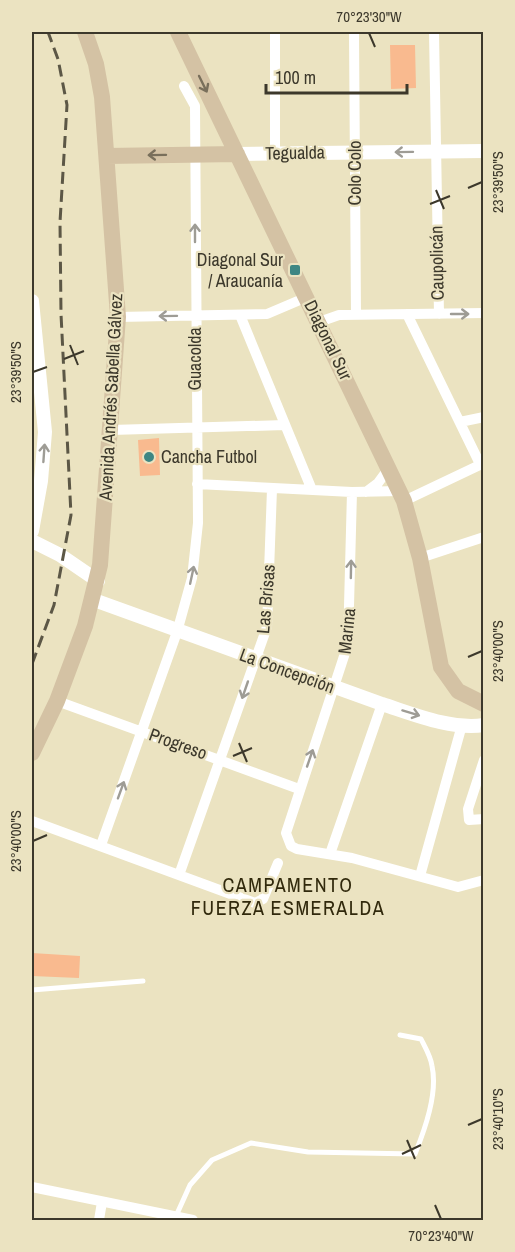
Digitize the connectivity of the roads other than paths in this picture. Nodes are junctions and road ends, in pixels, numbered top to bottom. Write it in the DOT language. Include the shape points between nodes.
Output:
graph roads {
  1 [pos="85,32"];
  2 [pos="178,32"];
  3 [pos="275,32"];
  4 [pos="354,32"];
  5 [pos="434,32"];
  6 [pos="184,86"];
  7 [pos="483,151"];
  8 [pos="435,152"];
  9 [pos="275,153"];
  10 [pos="355,153"];
  11 [pos="237,154"];
  12 [pos="195,155"];
  13 [pos="107,156"];
  14 [pos="307,297"];
  15 [pos="32,301"];
  16 [pos="407,314"];
  17 [pos="439,314"];
  18 [pos="483,314"];
  19 [pos="240,315"];
  20 [pos="356,315"];
  21 [pos="195,316"];
  22 [pos="118,317"];
  23 [pos="319,322"];
  24 [pos="35,373"];
  25 [pos="483,417"];
  26 [pos="460,422"];
  27 [pos="285,425"];
  28 [pos="196,428"];
  29 [pos="111,430"];
  30 [pos="482,464"];
  31 [pos="389,468"];
  32 [pos="197,484"];
  33 [pos="272,489"];
  34 [pos="312,490"];
  35 [pos="352,492"];
  36 [pos="366,492"];
  37 [pos="402,496"];
  38 [pos="32,531"];
  39 [pos="483,537"];
  40 [pos="32,541"];
  41 [pos="420,558"];
  42 [pos="98,581"];
  43 [pos="94,600"];
  44 [pos="177,632"];
  45 [pos="256,660"];
  46 [pos="334,687"];
  47 [pos="57,701"];
  48 [pos="382,704"];
  49 [pos="483,704"];
  50 [pos="462,725"];
  51 [pos="483,725"];
  52 [pos="142,731"];
  53 [pos="32,753"];
  54 [pos="220,759"];
  55 [pos="483,760"];
  56 [pos="299,789"];
  57 [pos="483,819"];
  58 [pos="32,821"];
  59 [pos="101,844"];
  60 [pos="330,854"];
  61 [pos="278,863"];
  62 [pos="179,875"];
  63 [pos="420,876"];
  64 [pos="483,880"];
  65 [pos="143,981"];
  66 [pos="32,990"];
  67 [pos="400,1035"];
  68 [pos="32,1187"];
  69 [pos="102,1202"];
  70 [pos="176,1218"];
  71 [pos="99,1221"];
  72 [pos="192,1221"];
  1 -- 13 [label="main road, Avenida Andrés Sabella Gálvez" via="99,75"];
  2 -- 11 [label="main road, Diagonal Sur, one-way"];
  3 -- 9 [label="street"];
  4 -- 10 [label="street, Colo Colo"];
  5 -- 8 [label="street, Caupolicán"];
  6 -- 12 [label="street, Guacolda" via="195,106"];
  7 -- 8 [label="street, Tegualda"];
  8 -- 10 [label="street, Tegualda, one-way"];
  8 -- 17 [label="street, Caupolicán"];
  9 -- 10 [label="street, Tegualda"];
  9 -- 11 [label="street, Tegualda"];
  10 -- 20 [label="street, Colo Colo"];
  11 -- 12 [label="main road, Tegualda"];
  11 -- 14 [label="main road, Diagonal Sur"];
  12 -- 13 [label="main road, Tegualda, one-way"];
  21 -- 12 [label="street, Guacolda, one-way"];
  13 -- 22 [label="main road, Avenida Andrés Sabella Gálvez"];
  14 -- 19 [label="street" via="273,312"];
  14 -- 23 [label="main road, Diagonal Sur"];
  15 -- 24 [label="street"];
  16 -- 17 [label="street"];
  16 -- 20 [label="street"];
  16 -- 26 [label="street, Caupolicán"];
  17 -- 18 [label="street, one-way"];
  19 -- 21 [label="street"];
  19 -- 27 [label="street"];
  20 -- 23 [label="street"];
  21 -- 22 [label="street, one-way"];
  21 -- 28 [label="street, Guacolda"];
  22 -- 29 [label="main road, Avenida Andrés Sabella Gálvez"];
  23 -- 31 [label="main road, Diagonal Sur"];
  38 -- 24 [label="street, one-way" via="44,453"];
  25 -- 26 [label="street"];
  26 -- 30 [label="street, Caupolicán"];
  27 -- 28 [label="street"];
  27 -- 34 [label="street"];
  28 -- 29 [label="street"];
  28 -- 32 [label="street, Guacolda"];
  29 -- 42 [label="main road, Avenida Andrés Sabella Gálvez"];
  30 -- 37 [label="street"];
  31 -- 36 [label="street" via="382,480"];
  31 -- 37 [label="main road, Diagonal Sur"];
  32 -- 33 [label="street"];
  44 -- 32 [label="street, Guacolda, one-way" via="196,554"];
  33 -- 34 [label="street"];
  33 -- 45 [label="street, Las Brisas" via="267,627"];
  34 -- 35 [label="street"];
  35 -- 36 [label="street"];
  46 -- 35 [label="street, Marina, one-way" via="349,636"];
  36 -- 37 [label="street"];
  37 -- 41 [label="main road, Diagonal Sur"];
  39 -- 41 [label="street"];
  40 -- 42 [label="street"];
  41 -- 49 [label="main road, Diagonal Sur" via="439,662 458,692"];
  42 -- 43 [label="main road, Avenida Andrés Sabella Gálvez"];
  43 -- 44 [label="street, La Concepción"];
  43 -- 47 [label="main road, Avenida Andrés Sabella Gálvez"];
  44 -- 45 [label="street, La Concepción"];
  44 -- 52 [label="street, Guacolda"];
  45 -- 46 [label="street, La Concepción"];
  45 -- 54 [label="street, Las Brisas, one-way"];
  46 -- 48 [label="street, La Concepción"];
  56 -- 46 [label="street, Marina, one-way"];
  47 -- 52 [label="street, Progreso"];
  47 -- 53 [label="main road, Avenida Andrés Sabella Gálvez"];
  48 -- 50 [label="street, La Concepción, one-way"];
  48 -- 60 [label="street"];
  50 -- 51 [label="street, La Concepción"];
  50 -- 63 [label="street"];
  52 -- 54 [label="street, Progreso"];
  59 -- 52 [label="street, Guacolda, one-way"];
  54 -- 56 [label="street, Progreso"];
  54 -- 62 [label="street, Las Brisas"];
  55 -- 57 [label="street" via="468,809 469,820"];
  56 -- 60 [label="street, Marina" via="286,833 291,846"];
  58 -- 59 [label="street"];
  59 -- 62 [label="street"];
  60 -- 63 [label="street"];
  61 -- 62 [label="street" via="263,899 255,903"];
  63 -- 64 [label="street" via="458,887"];
  65 -- 66 [label="lane"];
  67 -- 70 [label="lane" via="421,1039 433,1066 431,1096 416,1154 308,1152 251,1143 212,1160 190,1185"];
  68 -- 69 [label="street"];
  69 -- 70 [label="street"];
  69 -- 71 [label="street"];
  70 -- 72 [label="street"];
}
